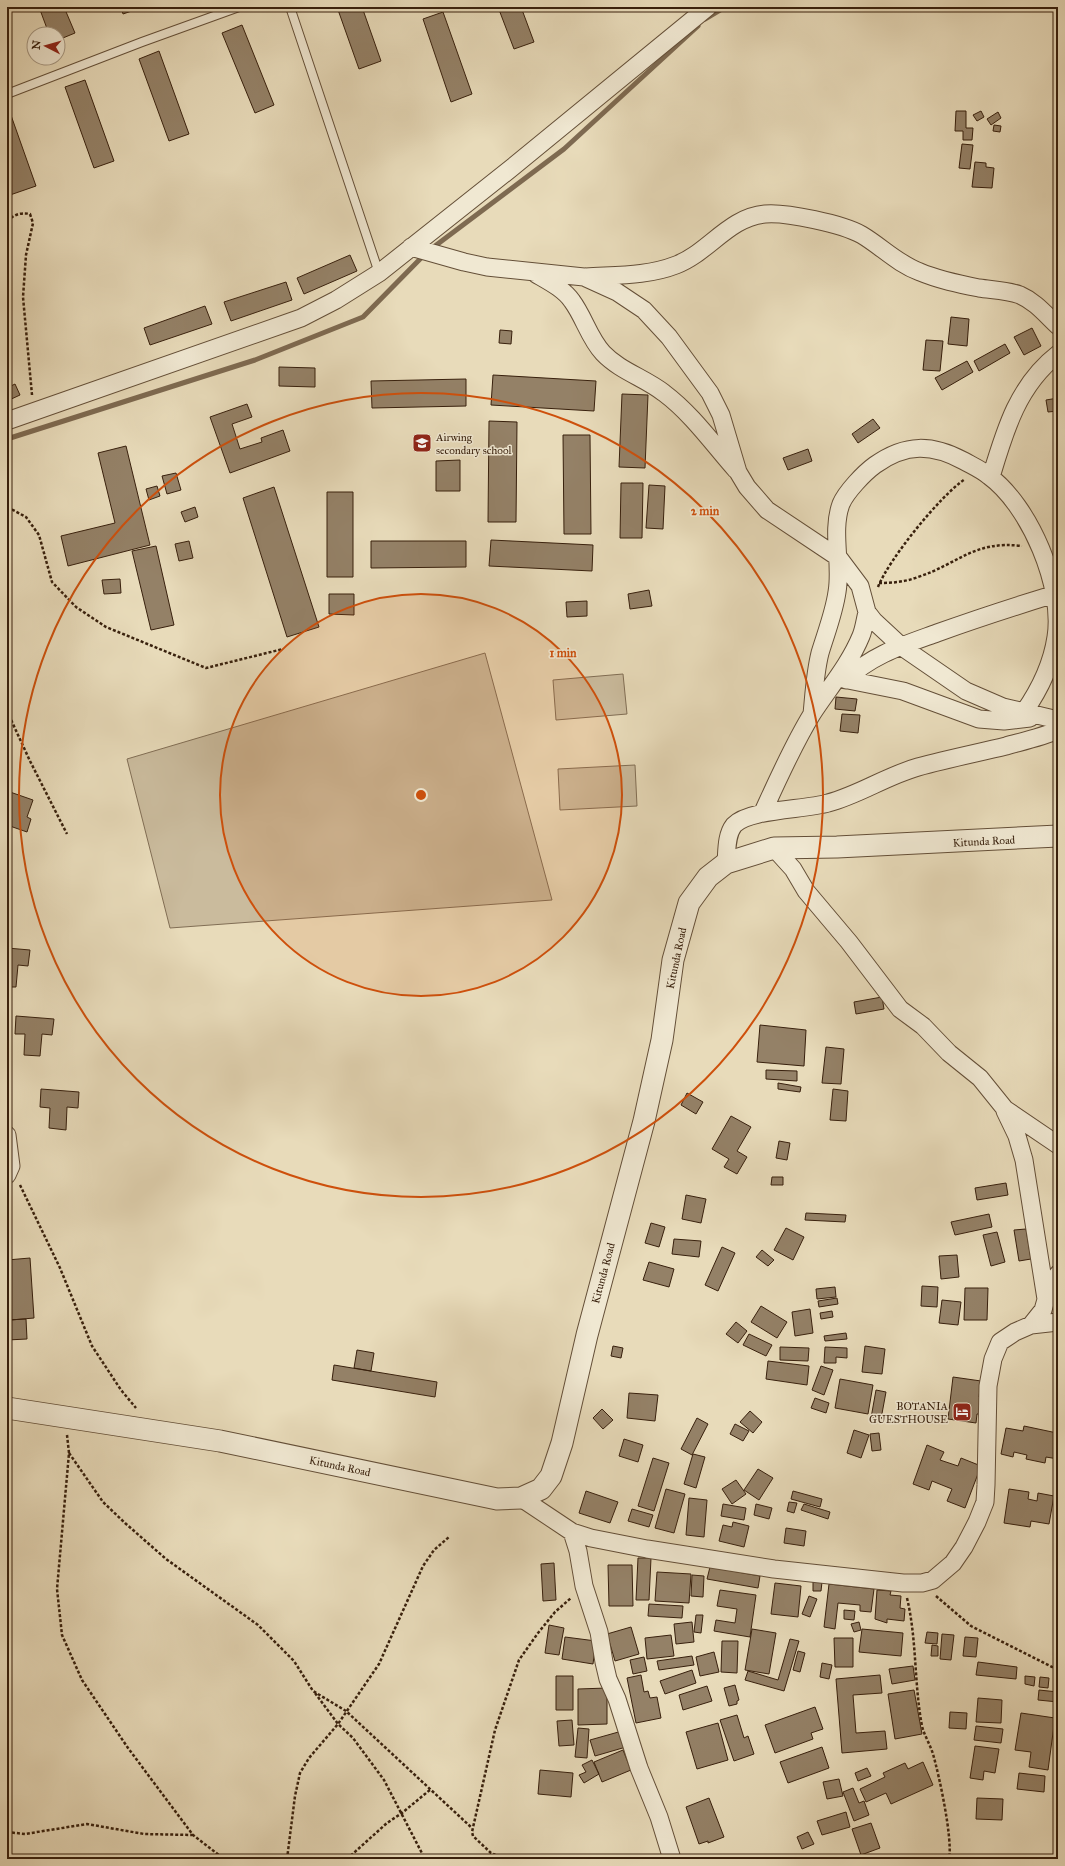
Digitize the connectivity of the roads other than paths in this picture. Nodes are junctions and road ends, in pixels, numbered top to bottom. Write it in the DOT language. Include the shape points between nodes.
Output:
graph roads {
  1 [pos="239,7"];
  2 [pos="290,7"];
  3 [pos="708,7"];
  4 [pos="7,94"];
  5 [pos="411,247"];
  6 [pos="534,272"];
  7 [pos="379,273"];
  8 [pos="584,277"];
  9 [pos="1058,326"];
  10 [pos="1058,354"];
  11 [pos="7,421"];
  12 [pos="738,472"];
  13 [pos="985,473"];
  14 [pos="839,558"];
  15 [pos="1055,594"];
  16 [pos="867,612"];
  17 [pos="902,647"];
  18 [pos="842,679"];
  19 [pos="1024,712"];
  20 [pos="812,714"];
  21 [pos="1050,718"];
  22 [pos="1058,730"];
  23 [pos="763,812"];
  24 [pos="1058,836"];
  25 [pos="774,848"];
  26 [pos="726,863"];
  27 [pos="1005,1110"];
  28 [pos="7,1135"];
  29 [pos="1058,1145"];
  30 [pos="9,1170"];
  31 [pos="1058,1274"];
  32 [pos="1046,1299"];
  33 [pos="1058,1322"];
  34 [pos="1030,1325"];
  35 [pos="7,1408"];
  36 [pos="521,1498"];
  37 [pos="572,1532"];
  38 [pos="672,1859"];
  1 -- 4 [label="lane"];
  2 -- 7 [label="lane"];
  3 -- 5 [label="street" via="510,170"];
  5 -- 6 [label="street" via="479,265"];
  5 -- 7 [label="street"];
  6 -- 8 [label="street"];
  6 -- 12 [label="street" via="572,300 602,352 617,365 663,392 683,409"];
  7 -- 11 [label="street" via="301,318"];
  8 -- 9 [label="street" via="645,272 677,265 753,216 788,214 860,234 907,267 929,276 1020,295 1037,305"];
  8 -- 12 [label="street" via="618,292 644,310 670,337 696,370 718,409"];
  10 -- 13 [label="street" via="1037,372 1016,408"];
  12 -- 14 [label="street" via="767,510"];
  13 -- 14 [label="street" via="939,450 925,447 905,450 886,457 869,469 842,504 837,525"];
  13 -- 15 [label="street" via="1020,510 1041,549"];
  14 -- 16 [label="street" via="860,586"];
  14 -- 20 [label="street" via="837,592 820,654"];
  15 -- 17 [label="street" via="953,627"];
  15 -- 19 [label="street" via="1055,643 1040,687"];
  16 -- 17 [label="street"];
  16 -- 18 [label="street" via="861,635"];
  17 -- 18 [label="street" via="882,654"];
  17 -- 19 [label="street" via="966,691 1003,707"];
  18 -- 20 [label="street"];
  18 -- 21 [label="street" via="903,691 979,719 1004,721"];
  19 -- 21 [label="street"];
  20 -- 23 [label="street" via="791,751"];
  22 -- 23 [label="street" via="916,768 830,803 810,808"];
  23 -- 26 [label="street" via="735,824 728,835"];
  24 -- 25 [label="street, Kitunda Road"];
  25 -- 26 [label="street, Kitunda Road"];
  25 -- 27 [label="street" via="793,869 806,891 850,942 900,1009 923,1026 949,1053 980,1078"];
  26 -- 36 [label="street, Kitunda Road" via="708,877 689,903 673,960 662,1040 644,1121 587,1335 562,1442 551,1476 541,1489"];
  27 -- 29 [label="street"];
  27 -- 32 [label="street" via="1024,1160"];
  28 -- 30 [label="street"];
  31 -- 32 [label="street"];
  32 -- 34 [label="street" via="1043,1310"];
  33 -- 34 [label="street"];
  34 -- 37 [label="street" via="1000,1342 993,1360 988,1386 984,1502 964,1547 953,1563 933,1580 904,1583 774,1569 592,1538"];
  35 -- 36 [label="street, Kitunda Road" via="220,1441 496,1499"];
  36 -- 37 [label="street"];
  37 -- 38 [label="street" via="584,1586 599,1632 608,1679"];
}
